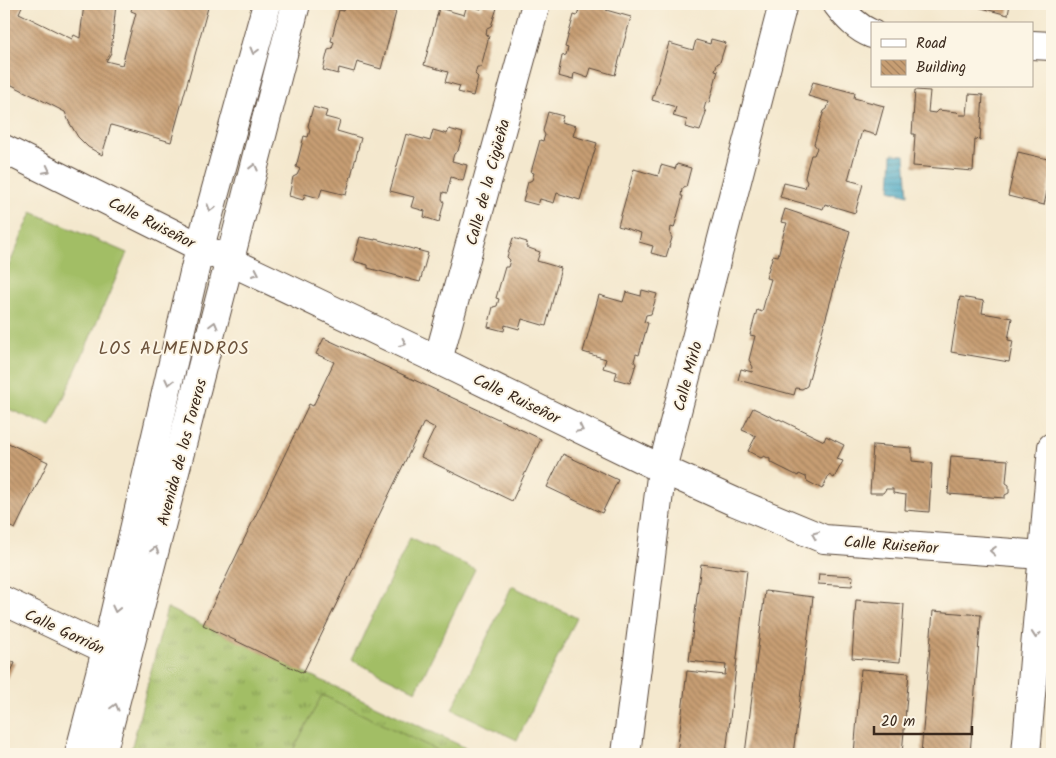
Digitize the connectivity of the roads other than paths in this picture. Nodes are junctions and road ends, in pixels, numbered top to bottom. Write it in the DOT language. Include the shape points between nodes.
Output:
graph roads {
  1 [pos="267,4"];
  2 [pos="296,4"];
  3 [pos="536,4"];
  4 [pos="783,4"];
  5 [pos="837,4"];
  6 [pos="871,34"];
  7 [pos="1034,45"];
  8 [pos="1052,46"];
  9 [pos="4,149"];
  10 [pos="200,246"];
  11 [pos="230,261"];
  12 [pos="438,360"];
  13 [pos="1052,447"];
  14 [pos="662,469"];
  15 [pos="1047,551"];
  16 [pos="4,602"];
  17 [pos="117,655"];
  18 [pos="79,754"];
  19 [pos="102,754"];
  20 [pos="626,754"];
  21 [pos="1026,754"];
  1 -- 10 [label="street, Avenida de los Toreros, one-way"];
  11 -- 2 [label="street, Avenida de los Toreros, one-way"];
  3 -- 12 [label="street, Calle de la Cigüeña"];
  4 -- 14 [label="street, Calle Mirlo"];
  5 -- 6 [label="street" via="862,30"];
  7 -- 8 [label="street"];
  9 -- 10 [label="street, Calle Ruiseñor, one-way"];
  10 -- 11 [label="street, Calle Ruiseñor"];
  10 -- 17 [label="street, Avenida de los Toreros, one-way"];
  11 -- 12 [label="street, Calle Ruiseñor, one-way"];
  17 -- 11 [label="street, Avenida de los Toreros, one-way"];
  12 -- 14 [label="street, Calle Ruiseñor, one-way"];
  13 -- 15 [label="street"];
  15 -- 14 [label="street, Calle Ruiseñor, one-way" via="824,538"];
  14 -- 20 [label="street, Calle Mirlo"];
  15 -- 21 [label="street, one-way"];
  16 -- 17 [label="street, Calle Gorrión"];
  17 -- 18 [label="street, Avenida de los Toreros"];
  19 -- 17 [label="street, Avenida de los Toreros, one-way"];
}
